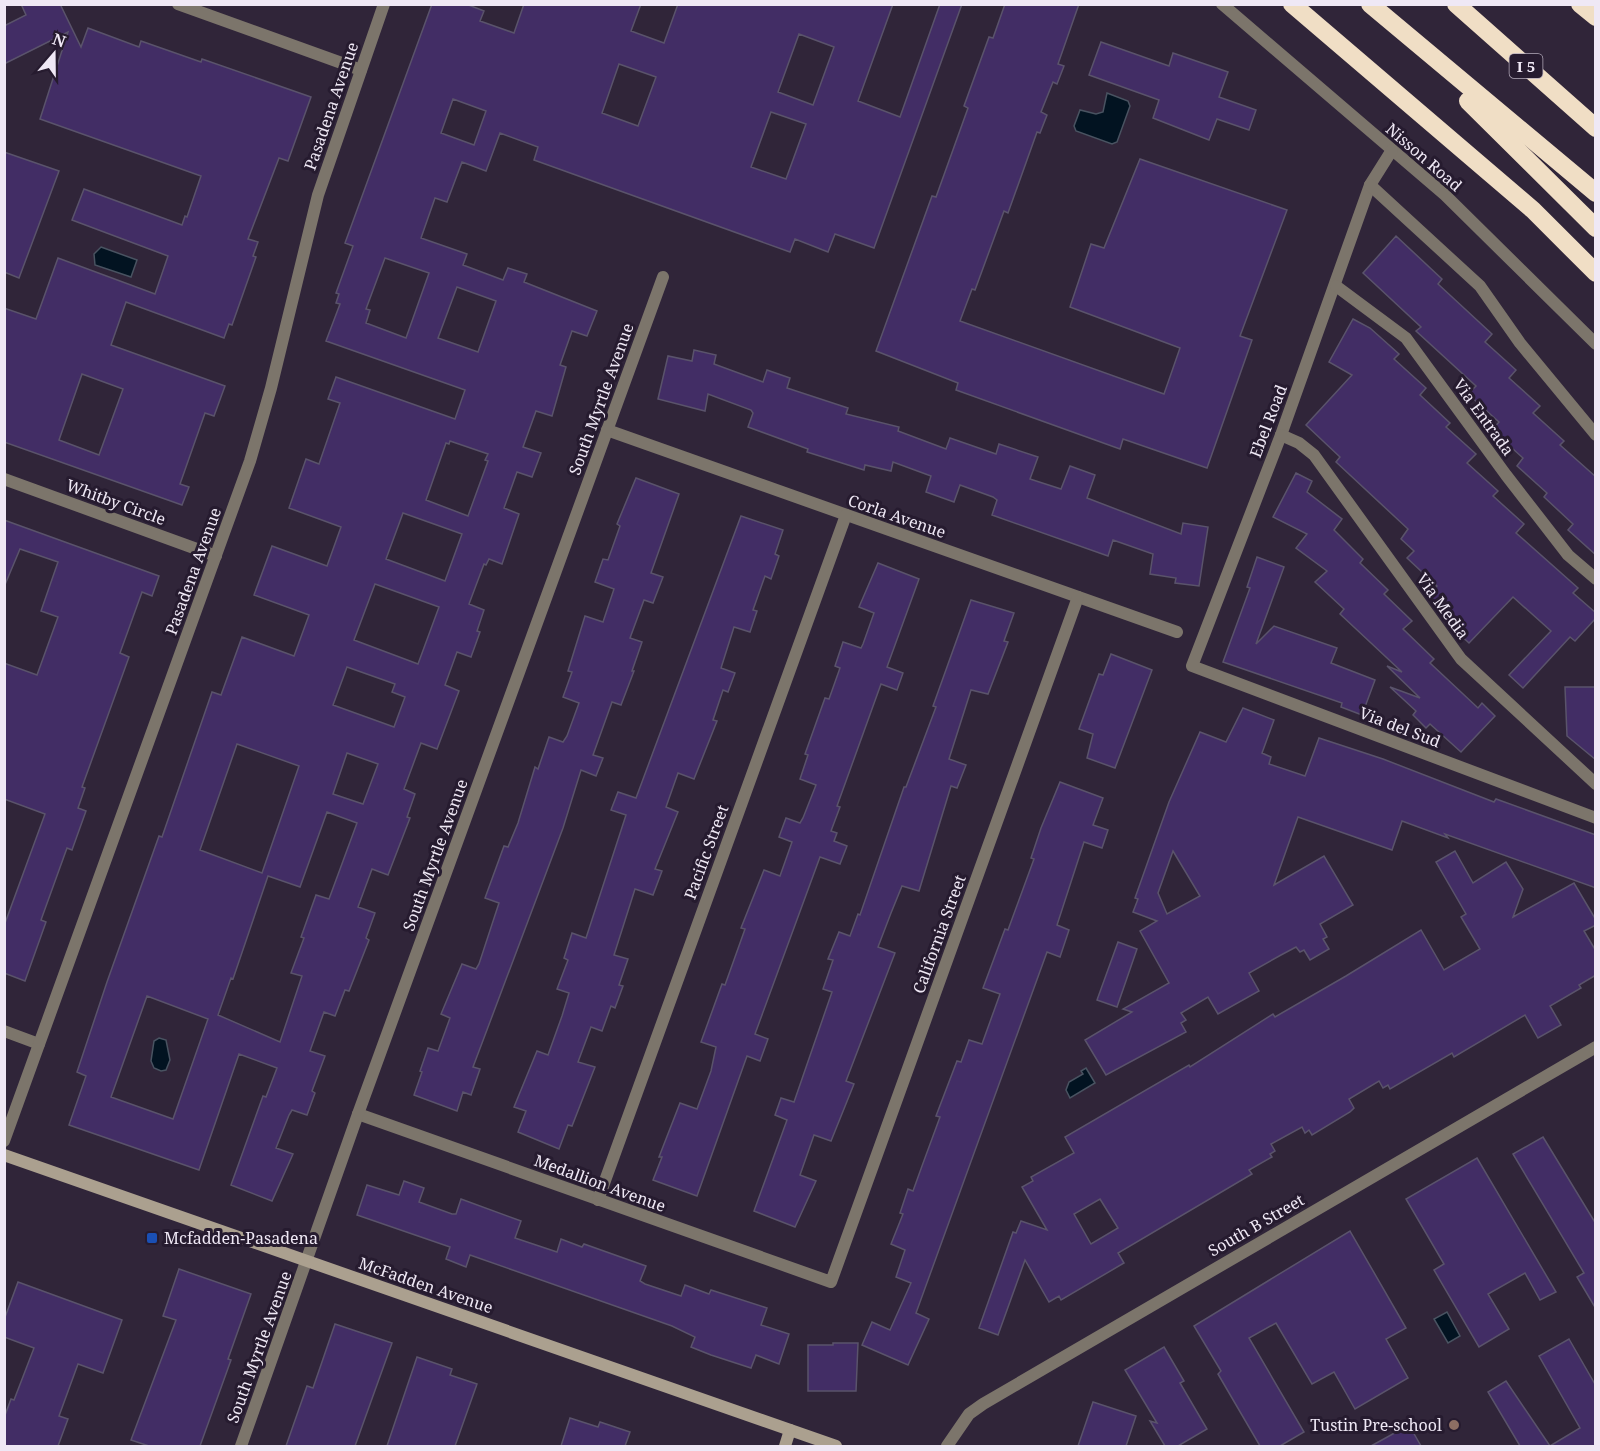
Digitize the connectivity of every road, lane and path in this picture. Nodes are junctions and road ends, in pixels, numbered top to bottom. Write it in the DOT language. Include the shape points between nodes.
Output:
graph roads {
  1 [pos="178,4"];
  2 [pos="384,4"];
  3 [pos="1222,4"];
  4 [pos="1292,4"];
  5 [pos="1370,4"];
  6 [pos="1456,4"];
  7 [pos="1580,4"];
  8 [pos="1596,17"];
  9 [pos="1395,26"];
  10 [pos="361,70"];
  11 [pos="1596,128"];
  12 [pos="1392,150"];
  13 [pos="1371,185"];
  14 [pos="1596,193"];
  15 [pos="1596,228"];
  16 [pos="1596,273"];
  17 [pos="663,277"];
  18 [pos="1336,286"];
  19 [pos="1596,344"];
  20 [pos="607,430"];
  21 [pos="1281,435"];
  22 [pos="1596,435"];
  23 [pos="4,479"];
  24 [pos="846,515"];
  25 [pos="216,556"];
  26 [pos="1596,579"];
  27 [pos="1078,597"];
  28 [pos="1177,632"];
  29 [pos="1192,666"];
  30 [pos="1596,784"];
  31 [pos="1596,818"];
  32 [pos="4,1031"];
  33 [pos="39,1044"];
  34 [pos="1596,1047"];
  35 [pos="358,1114"];
  36 [pos="4,1141"];
  37 [pos="4,1155"];
  38 [pos="598,1200"];
  39 [pos="307,1261"];
  40 [pos="831,1282"];
  41 [pos="790,1430"];
  42 [pos="241,1446"];
  43 [pos="785,1446"];
  44 [pos="836,1446"];
  45 [pos="947,1446"];
  1 -- 10 [label="street"];
  2 -- 10 [label="street, Pasadena Avenue"];
  3 -- 12 [label="street, Nisson Road"];
  4 -- 16 [label="highway" via="1533,210"];
  5 -- 9 [label="highway"];
  6 -- 11 [label="highway, I 5"];
  7 -- 8 [label="highway"];
  9 -- 14 [label="highway"];
  9 -- 15 [label="highway"];
  10 -- 25 [label="street, Pasadena Avenue" via="318,195 261,424"];
  12 -- 13 [label="street, Ebel Road"];
  12 -- 19 [label="street, Nisson Road" via="1488,236"];
  13 -- 18 [label="street, Ebel Road"];
  13 -- 22 [label="street" via="1480,286 1520,343"];
  17 -- 20 [label="street, South Myrtle Avenue"];
  18 -- 21 [label="street, Ebel Road"];
  18 -- 26 [label="street, Via Entrada" via="1406,338 1568,555"];
  20 -- 24 [label="street, Corla Avenue"];
  20 -- 35 [label="street, South Myrtle Avenue"];
  21 -- 29 [label="street, Ebel Road"];
  21 -- 30 [label="street, Via Media" via="1299,442 1314,455 1461,659"];
  23 -- 25 [label="street, Whitby Circle"];
  24 -- 27 [label="street, Corla Avenue"];
  24 -- 38 [label="street, Pacific Street"];
  25 -- 33 [label="street, Pasadena Avenue"];
  27 -- 28 [label="street, Corla Avenue"];
  27 -- 40 [label="street, California Street"];
  29 -- 31 [label="street, Via del Sud"];
  32 -- 33 [label="street"];
  33 -- 36 [label="street, Pasadena Avenue"];
  34 -- 45 [label="street, South B Street" via="983,1404 969,1414"];
  35 -- 38 [label="street, Medallion Avenue"];
  35 -- 39 [label="street, South Myrtle Avenue"];
  37 -- 39 [label="main road, McFadden Avenue"];
  38 -- 40 [label="street, Medallion Avenue"];
  39 -- 41 [label="main road, McFadden Avenue"];
  39 -- 42 [label="street, South Myrtle Avenue"];
  41 -- 43 [label="main road"];
  41 -- 44 [label="main road, McFadden Avenue"];
}
